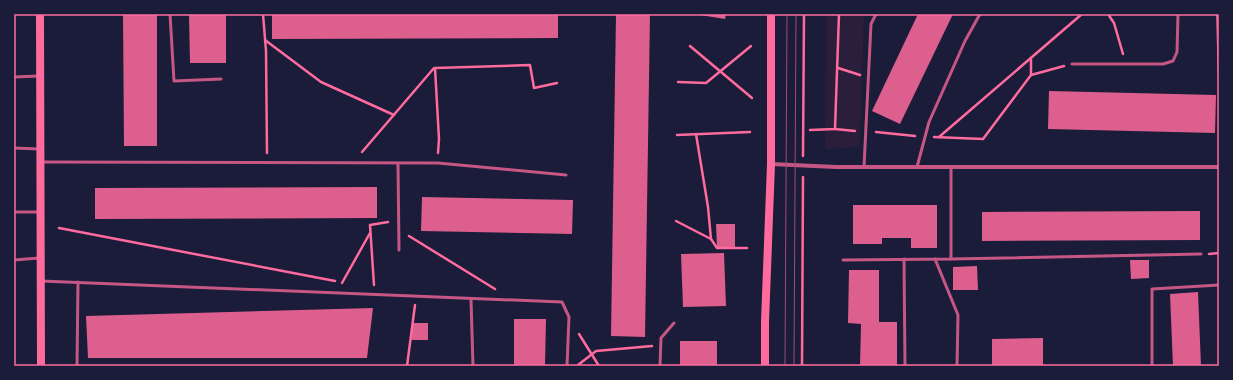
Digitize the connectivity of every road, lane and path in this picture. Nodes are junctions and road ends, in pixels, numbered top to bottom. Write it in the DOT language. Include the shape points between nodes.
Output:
graph roads {
  1 [pos="40,14"];
  2 [pos="170,14"];
  3 [pos="263,14"];
  4 [pos="771,14"];
  5 [pos="804,14"];
  6 [pos="840,14"];
  7 [pos="876,14"];
  8 [pos="980,14"];
  9 [pos="1082,14"];
  10 [pos="1108,14"];
  11 [pos="1178,14"];
  12 [pos="265,40"];
  13 [pos="690,46"];
  14 [pos="751,46"];
  15 [pos="1031,58"];
  16 [pos="1072,64"];
  17 [pos="1125,64"];
  18 [pos="435,68"];
  19 [pos="838,68"];
  20 [pos="720,72"];
  21 [pos="1031,75"];
  22 [pos="40,76"];
  23 [pos="14,77"];
  24 [pos="868,78"];
  25 [pos="221,79"];
  26 [pos="678,82"];
  27 [pos="557,83"];
  28 [pos="752,98"];
  29 [pos="394,114"];
  30 [pos="835,129"];
  31 [pos="810,130"];
  32 [pos="750,132"];
  33 [pos="866,132"];
  34 [pos="696,134"];
  35 [pos="677,135"];
  36 [pos="925,137"];
  37 [pos="939,137"];
  38 [pos="14,148"];
  39 [pos="40,149"];
  40 [pos="267,154"];
  41 [pos="358,157"];
  42 [pos="41,162"];
  43 [pos="438,163"];
  44 [pos="398,164"];
  45 [pos="771,164"];
  46 [pos="803,166"];
  47 [pos="864,167"];
  48 [pos="917,167"];
  49 [pos="951,167"];
  50 [pos="1219,167"];
  51 [pos="566,175"];
  52 [pos="14,212"];
  53 [pos="41,212"];
  54 [pos="398,221"];
  55 [pos="676,221"];
  56 [pos="59,228"];
  57 [pos="399,230"];
  58 [pos="371,233"];
  59 [pos="712,239"];
  60 [pos="747,248"];
  61 [pos="399,250"];
  62 [pos="1201,254"];
  63 [pos="41,258"];
  64 [pos="904,259"];
  65 [pos="935,259"];
  66 [pos="951,259"];
  67 [pos="14,260"];
  68 [pos="843,260"];
  69 [pos="41,281"];
  70 [pos="78,282"];
  71 [pos="342,283"];
  72 [pos="348,284"];
  73 [pos="1219,285"];
  74 [pos="375,289"];
  75 [pos="416,296"];
  76 [pos="471,299"];
  77 [pos="514,300"];
  78 [pos="569,317"];
  79 [pos="674,323"];
  80 [pos="661,345"];
  81 [pos="592,355"];
  82 [pos="41,366"];
  83 [pos="77,366"];
  84 [pos="407,366"];
  85 [pos="472,366"];
  86 [pos="566,366"];
  87 [pos="576,366"];
  88 [pos="599,366"];
  89 [pos="660,366"];
  90 [pos="765,366"];
  91 [pos="802,366"];
  92 [pos="905,366"];
  93 [pos="956,366"];
  94 [pos="1152,366"];
  1 -- 22 [label="main road"];
  2 -- 25 [label="lane" via="174,81"];
  3 -- 12 [label="path"];
  4 -- 45 [label="main road"];
  5 -- 46 [label="path"];
  6 -- 19 [label="path"];
  7 -- 24 [label="lane" via="871,24"];
  8 -- 36 [label="lane" via="955,63"];
  9 -- 15 [label="path"];
  10 -- 17 [label="path" via="1114,23"];
  11 -- 17 [label="lane" via="1177,52 1173,62"];
  12 -- 29 [label="path" via="321,82"];
  12 -- 40 [label="path"];
  13 -- 20 [label="path"];
  14 -- 20 [label="path"];
  15 -- 21 [label="path"];
  15 -- 37 [label="path"];
  16 -- 17 [label="lane"];
  16 -- 21 [label="path"];
  18 -- 27 [label="path" via="530,65 534,88"];
  18 -- 29 [label="path"];
  18 -- 43 [label="path" via="440,139"];
  19 -- 24 [label="path"];
  19 -- 30 [label="path"];
  20 -- 26 [label="path" via="706,83"];
  20 -- 28 [label="path"];
  21 -- 37 [label="path" via="983,139"];
  22 -- 23 [label="lane"];
  22 -- 39 [label="main road"];
  24 -- 33 [label="lane"];
  29 -- 41 [label="path"];
  30 -- 31 [label="path"];
  30 -- 33 [label="path"];
  32 -- 34 [label="path"];
  33 -- 36 [label="path"];
  33 -- 47 [label="lane"];
  34 -- 35 [label="path"];
  34 -- 59 [label="path"];
  36 -- 37 [label="path"];
  36 -- 48 [label="lane"];
  38 -- 39 [label="lane"];
  39 -- 42 [label="main road"];
  42 -- 44 [label="lane"];
  42 -- 53 [label="main road"];
  43 -- 44 [label="lane"];
  43 -- 51 [label="lane"];
  44 -- 54 [label="lane"];
  45 -- 46 [label="street"];
  45 -- 90 [label="main road"];
  46 -- 47 [label="street"];
  46 -- 91 [label="path"];
  47 -- 48 [label="street"];
  48 -- 49 [label="street"];
  49 -- 50 [label="street"];
  49 -- 66 [label="lane"];
  52 -- 53 [label="lane"];
  53 -- 63 [label="main road"];
  54 -- 57 [label="lane"];
  54 -- 58 [label="path" via="370,225"];
  55 -- 59 [label="path"];
  56 -- 71 [label="path"];
  57 -- 61 [label="lane"];
  57 -- 77 [label="path"];
  58 -- 71 [label="path"];
  58 -- 74 [label="path"];
  59 -- 60 [label="path" via="717,248"];
  62 -- 66 [label="lane"];
  63 -- 67 [label="lane"];
  63 -- 69 [label="main road"];
  64 -- 65 [label="lane"];
  64 -- 68 [label="lane"];
  64 -- 92 [label="lane"];
  65 -- 66 [label="lane"];
  65 -- 93 [label="lane" via="958,316"];
  69 -- 70 [label="lane"];
  69 -- 82 [label="main road"];
  70 -- 75 [label="lane"];
  70 -- 83 [label="lane"];
  71 -- 72 [label="path"];
  73 -- 94 [label="lane" via="1152,289"];
  75 -- 76 [label="lane"];
  75 -- 84 [label="path"];
  76 -- 77 [label="lane"];
  76 -- 85 [label="lane"];
  77 -- 78 [label="lane" via="562,302"];
  78 -- 81 [label="path"];
  78 -- 86 [label="lane"];
  79 -- 80 [label="lane" via="661,338"];
  80 -- 81 [label="path" via="596,351"];
  80 -- 89 [label="lane"];
  81 -- 87 [label="path"];
  81 -- 88 [label="path"];
}
